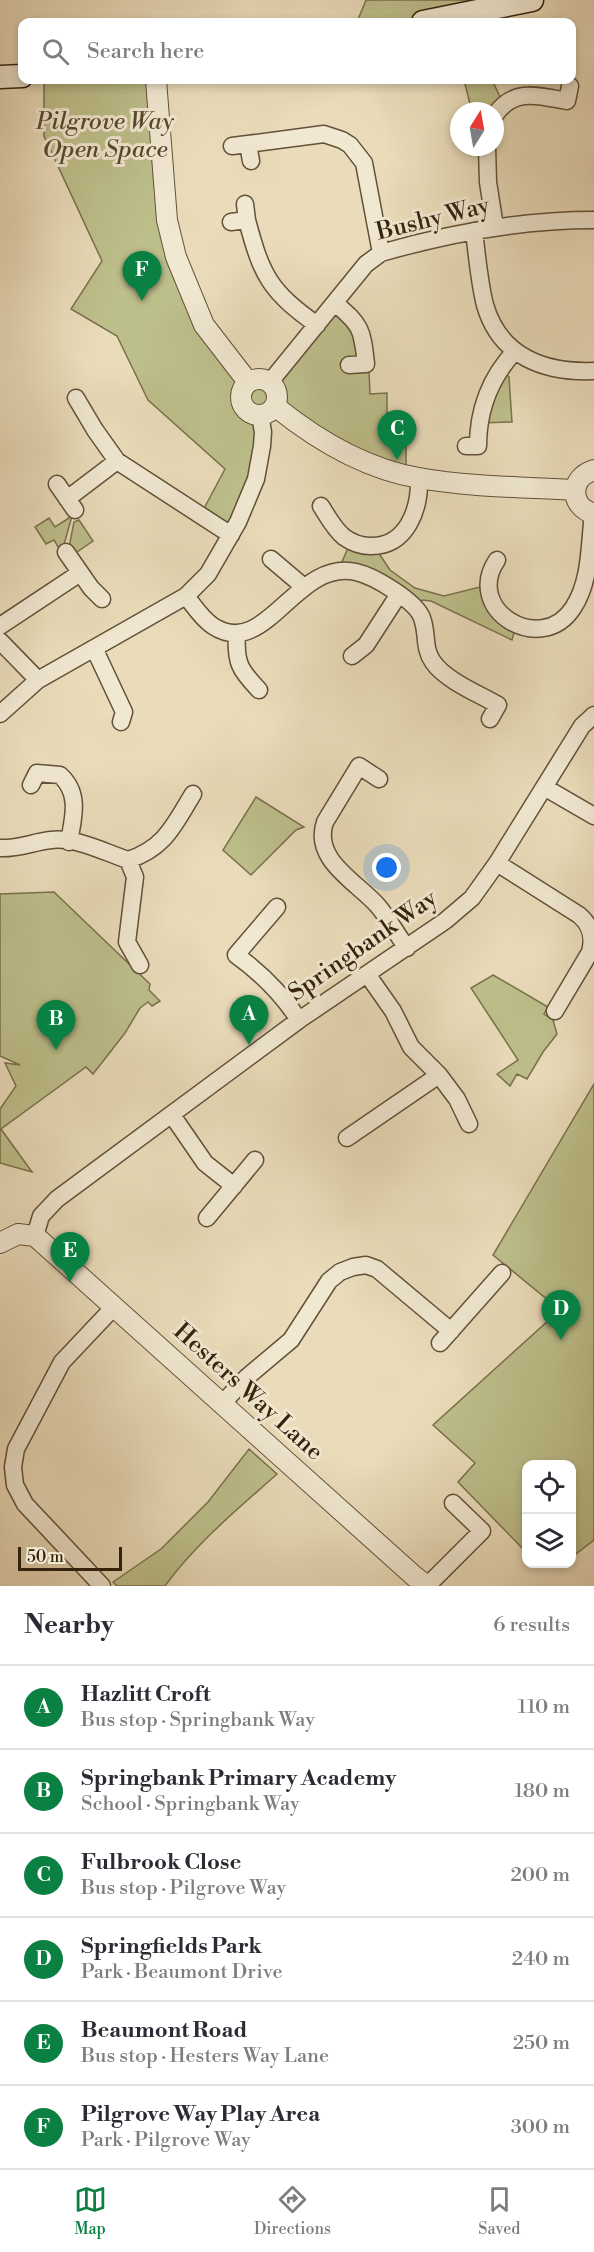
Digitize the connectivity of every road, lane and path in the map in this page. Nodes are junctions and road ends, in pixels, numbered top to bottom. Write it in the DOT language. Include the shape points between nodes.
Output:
graph roads {
  1 [pos="532,0"];
  2 [pos="443,18"];
  3 [pos="18,76"];
  4 [pos="0,77"];
  5 [pos="156,84"];
  6 [pos="570,86"];
  7 [pos="504,107"];
  8 [pos="487,156"];
  9 [pos="250,161"];
  10 [pos="241,215"];
  11 [pos="594,220"];
  12 [pos="495,227"];
  13 [pos="474,231"];
  14 [pos="381,253"];
  15 [pos="336,303"];
  16 [pos="317,325"];
  17 [pos="515,351"];
  18 [pos="349,365"];
  19 [pos="594,371"];
  20 [pos="248,382"];
  21 [pos="270,382"];
  22 [pos="76,398"];
  23 [pos="268,411"];
  24 [pos="466,446"];
  25 [pos="117,461"];
  26 [pos="594,470"];
  27 [pos="419,478"];
  28 [pos="57,484"];
  29 [pos="575,490"];
  30 [pos="320,506"];
  31 [pos="594,514"];
  32 [pos="231,535"];
  33 [pos="66,552"];
  34 [pos="271,559"];
  35 [pos="497,560"];
  36 [pos="80,573"];
  37 [pos="590,578"];
  38 [pos="304,587"];
  39 [pos="399,594"];
  40 [pos="186,596"];
  41 [pos="102,599"];
  42 [pos="0,626"];
  43 [pos="237,633"];
  44 [pos="0,641"];
  45 [pos="94,648"];
  46 [pos="352,656"];
  47 [pos="38,680"];
  48 [pos="259,690"];
  49 [pos="0,714"];
  50 [pos="127,715"];
  51 [pos="593,718"];
  52 [pos="490,719"];
  53 [pos="33,773"];
  54 [pos="380,778"];
  55 [pos="544,787"];
  56 [pos="193,794"];
  57 [pos="594,816"];
  58 [pos="69,842"];
  59 [pos="0,848"];
  60 [pos="128,860"];
  61 [pos="497,863"];
  62 [pos="277,907"];
  63 [pos="407,948"];
  64 [pos="140,965"];
  65 [pos="367,974"];
  66 [pos="555,1011"];
  67 [pos="299,1020"];
  68 [pos="439,1075"];
  69 [pos="172,1114"];
  70 [pos="469,1124"];
  71 [pos="347,1138"];
  72 [pos="255,1160"];
  73 [pos="234,1186"];
  74 [pos="207,1218"];
  75 [pos="35,1236"];
  76 [pos="0,1243"];
  77 [pos="502,1273"];
  78 [pos="114,1306"];
  79 [pos="222,1404"];
  80 [pos="453,1503"];
  81 [pos="102,1586"];
  82 [pos="427,1586"];
  1 -- 2 [label="main road"];
  3 -- 4 [label="main road"];
  5 -- 20 [label="street" via="167,220 176,257 204,325"];
  6 -- 7 [label="street" via="567,100 526,94"];
  8 -- 12 [label="street"];
  9 -- 14 [label="street" via="240,145 324,134 350,145 364,163"];
  10 -- 16 [label="street" via="268,280 290,305"];
  11 -- 12 [label="street, Bushy Way"];
  12 -- 13 [label="street, Bushy Way"];
  13 -- 14 [label="street, Bushy Way"];
  13 -- 17 [label="street" via="486,306 497,331"];
  14 -- 15 [label="street, Bushy Way" via="366,264"];
  15 -- 16 [label="street, Bushy Way"];
  15 -- 18 [label="street" via="356,321 363,334 366,364"];
  16 -- 21 [label="street, Bushy Way"];
  17 -- 19 [label="street" via="554,370"];
  17 -- 24 [label="street" via="487,392 478,446"];
  20 -- 21 [label="street"];
  20 -- 23 [label="street" via="241,394 243,405 250,412"];
  21 -- 23 [label="street" via="278,395"];
  22 -- 25 [label="street"];
  23 -- 27 [label="street" via="347,453"];
  23 -- 32 [label="street" via="259,469"];
  25 -- 28 [label="street" via="71,504"];
  25 -- 32 [label="street"];
  26 -- 29 [label="street" via="579,479"];
  27 -- 29 [label="street"];
  27 -- 30 [label="street" via="410,524 383,545 366,546 351,541 337,530"];
  29 -- 31 [label="street" via="578,503"];
  31 -- 37 [label="street"];
  32 -- 40 [label="street" via="208,574"];
  33 -- 36 [label="street"];
  34 -- 38 [label="street"];
  35 -- 37 [label="street" via="488,577 492,602 502,616 525,628 552,626 567,615"];
  36 -- 41 [label="street"];
  36 -- 42 [label="street"];
  38 -- 39 [label="street" via="320,576 348,571 363,574"];
  38 -- 43 [label="street" via="258,627"];
  39 -- 46 [label="street" via="366,645"];
  39 -- 52 [label="street" via="420,613 427,650 437,668 498,705"];
  40 -- 43 [label="street" via="210,624"];
  40 -- 45 [label="street"];
  43 -- 48 [label="street" via="240,668"];
  44 -- 47 [label="street"];
  45 -- 47 [label="street"];
  45 -- 50 [label="street"];
  47 -- 49 [label="street"];
  51 -- 55 [label="street, Springbank Way" via="582,726"];
  53 -- 58 [label="street" via="60,776 69,785 75,808"];
  54 -- 63 [label="street" via="359,766 326,822 324,847 334,864 378,906"];
  55 -- 57 [label="street"];
  55 -- 61 [label="street, Springbank Way"];
  56 -- 60 [label="street" via="160,843"];
  58 -- 59 [label="street" via="54,840"];
  58 -- 60 [label="street"];
  60 -- 64 [label="street" via="135,882 127,942"];
  61 -- 63 [label="street, Springbank Way" via="472,898"];
  61 -- 66 [label="street" via="579,915 591,931 590,952"];
  62 -- 67 [label="street" via="236,955 257,970"];
  63 -- 65 [label="street, Springbank Way"];
  65 -- 67 [label="street, Springbank Way"];
  65 -- 68 [label="street" via="393,1011 411,1047"];
  67 -- 69 [label="street, Springbank Way"];
  68 -- 70 [label="street"];
  68 -- 71 [label="street"];
  69 -- 73 [label="street" via="206,1163"];
  69 -- 75 [label="street, Springbank Way" via="57,1199 41,1216"];
  72 -- 73 [label="street"];
  73 -- 74 [label="street"];
  75 -- 76 [label="street" via="18,1234"];
  75 -- 78 [label="street, Hesters Way Lane"];
  77 -- 79 [label="street" via="446,1337 377,1269 366,1265 340,1272 329,1281 291,1340"];
  78 -- 79 [label="street, Hesters Way Lane"];
  78 -- 81 [label="street" via="57,1370 16,1449 13,1467 15,1485 25,1504"];
  79 -- 82 [label="street, Hesters Way Lane"];
  80 -- 82 [label="street" via="482,1531"];
}
